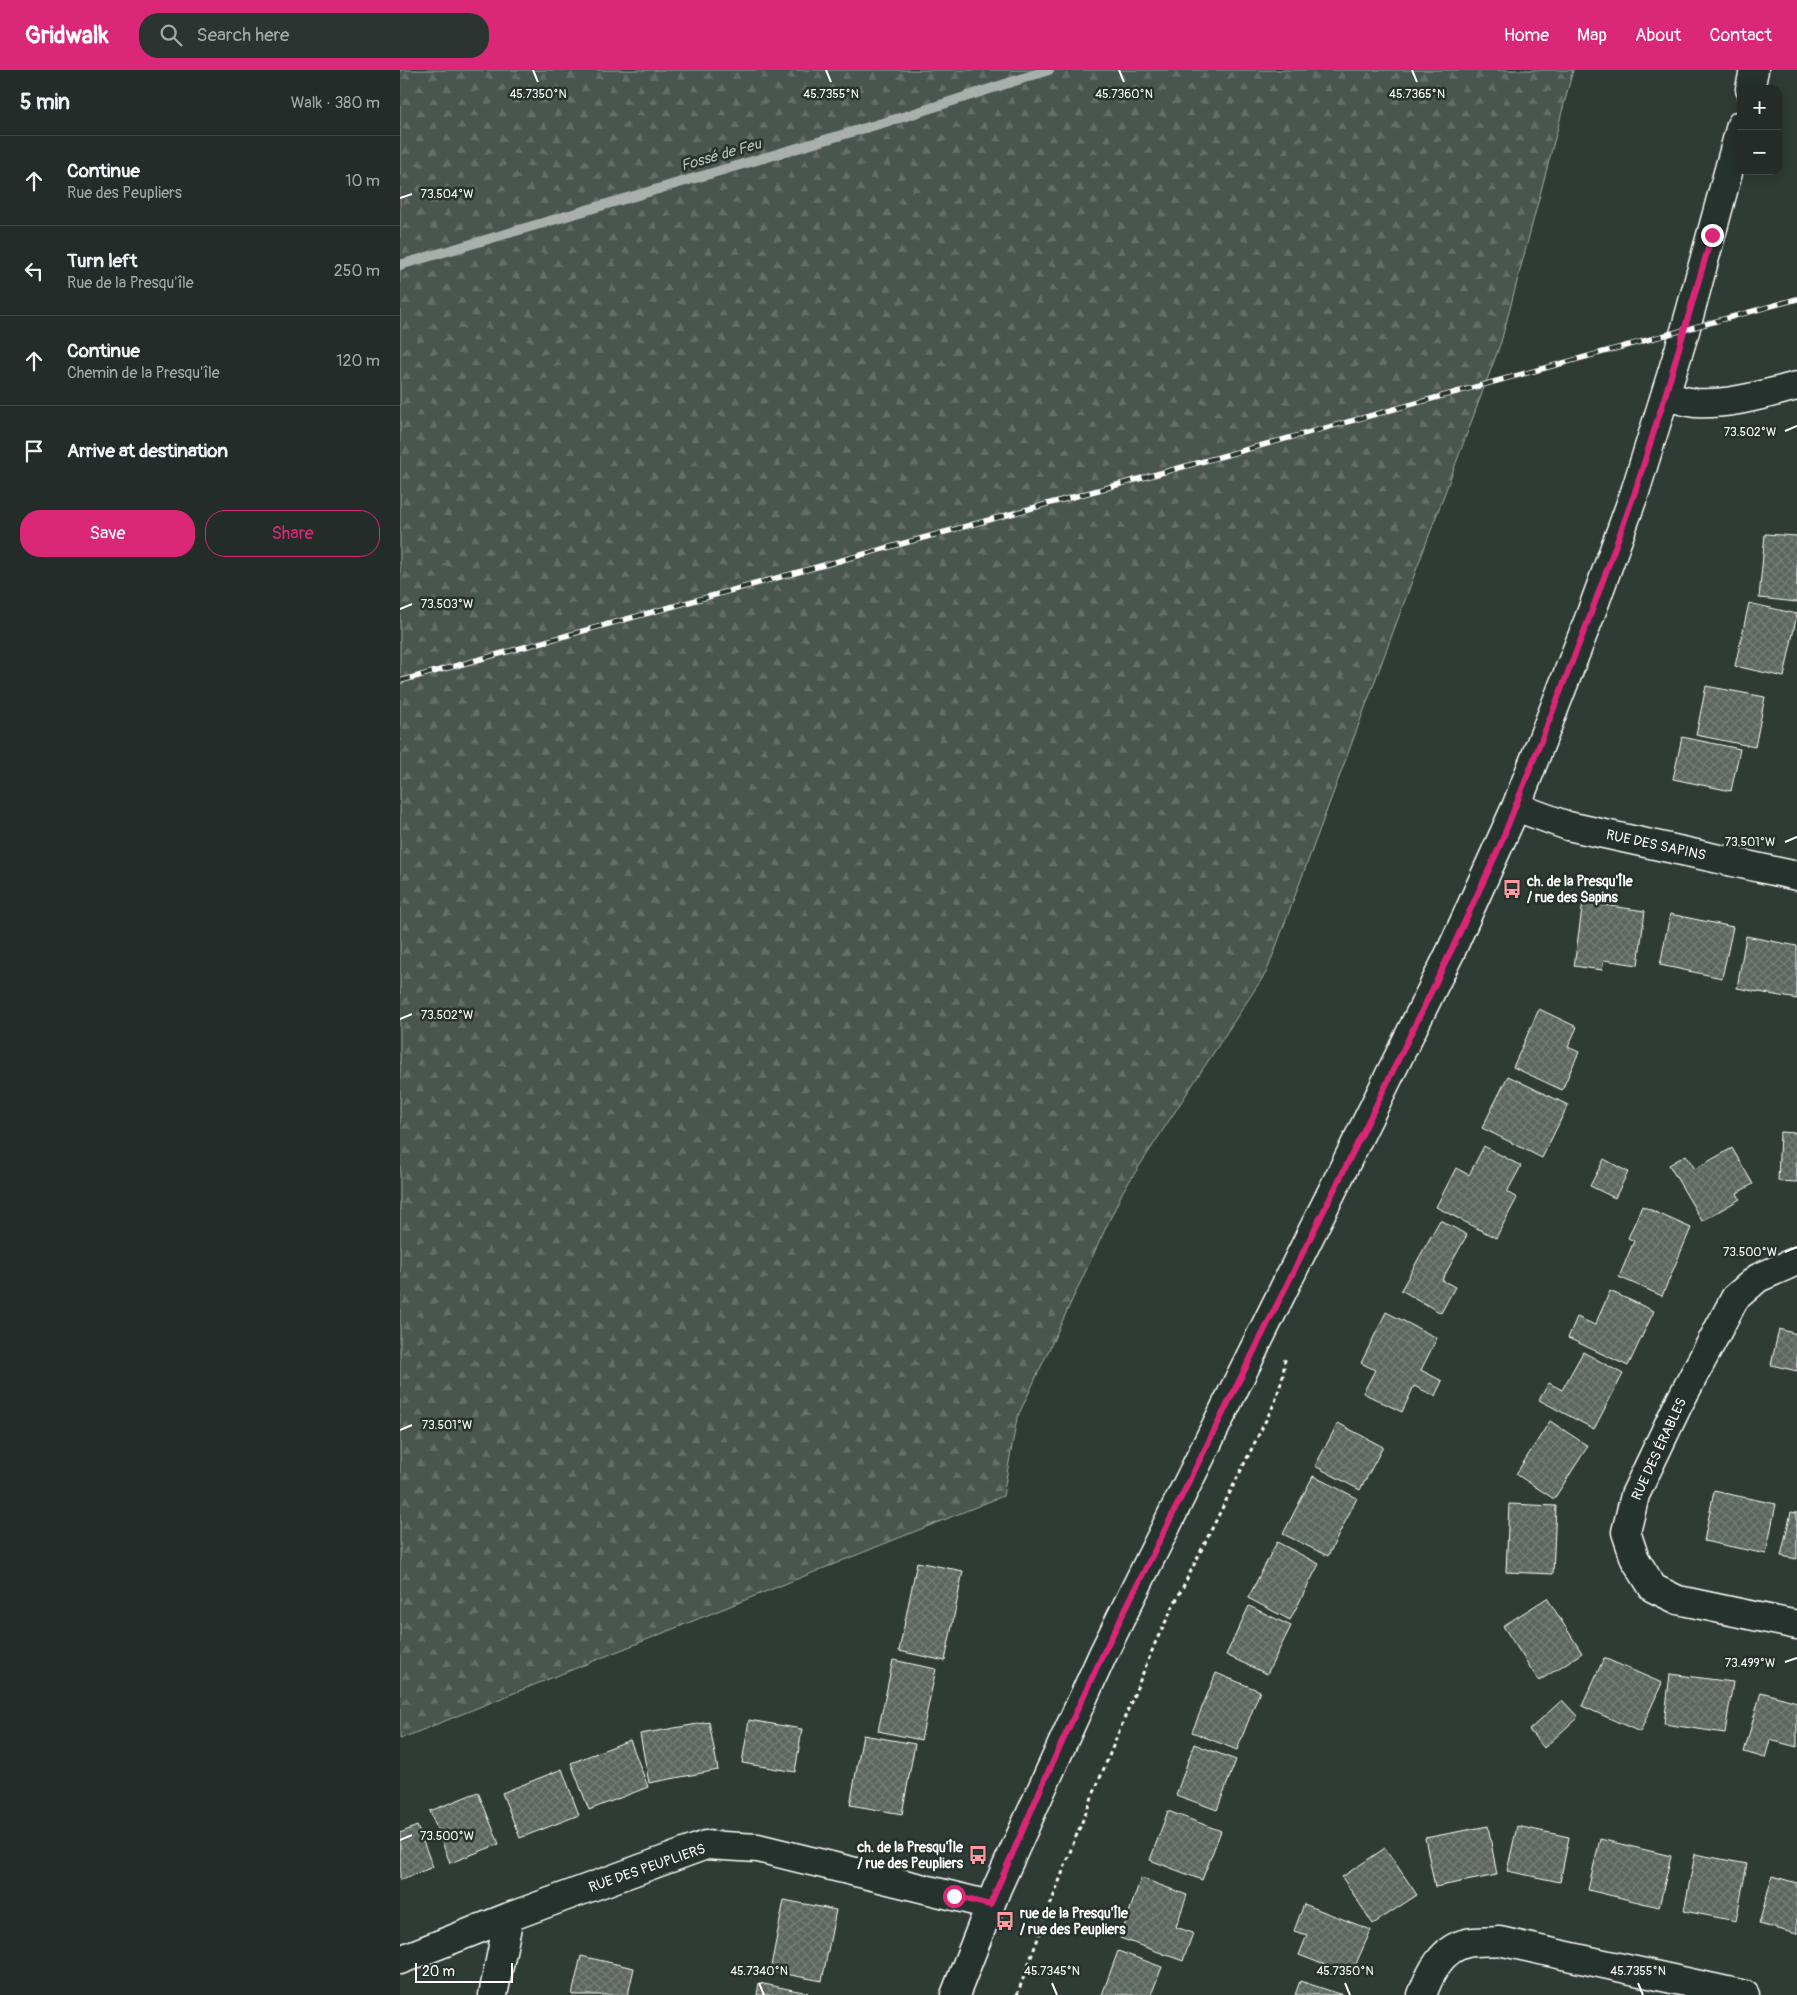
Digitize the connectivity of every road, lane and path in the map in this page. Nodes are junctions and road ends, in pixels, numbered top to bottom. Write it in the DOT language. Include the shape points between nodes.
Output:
graph roads {
  1 [pos="1754,70"];
  2 [pos="1751,85"];
  3 [pos="1740,130"];
  4 [pos="1797,386"];
  5 [pos="1665,396"];
  6 [pos="1516,807"];
  7 [pos="1797,876"];
  8 [pos="1797,1261"];
  9 [pos="1286,1352"];
  10 [pos="1797,1625"];
  11 [pos="990,1905"];
  12 [pos="509,1917"];
  13 [pos="400,1960"];
  14 [pos="493,1995"];
  15 [pos="956,1995"];
  16 [pos="1017,1995"];
  17 [pos="1422,1995"];
  18 [pos="1745,1995"];
  1 -- 2 [label="street"];
  3 -- 5 [label="street"];
  4 -- 5 [label="street" via="1713,404"];
  5 -- 6 [label="street" via="1593,608"];
  6 -- 7 [label="street, RUE DES SAPINS" via="1568,826"];
  6 -- 11 [label="street" via="1451,951 1103,1654"];
  8 -- 10 [label="street, RUE DES ÉRABLES" via="1758,1278 1735,1298 1635,1495 1626,1532 1635,1559 1653,1588 1678,1600"];
  9 -- 16 [label="path" via="1275,1402 1156,1641 1116,1734"];
  11 -- 12 [label="street, RUE DES PEUPLIERS" via="758,1848 706,1846"];
  11 -- 15 [label="street"];
  12 -- 13 [label="street, RUE DES PEUPLIERS"];
  12 -- 14 [label="street"];
  17 -- 18 [label="street" via="1442,1956 1466,1943 1499,1941"];
}
